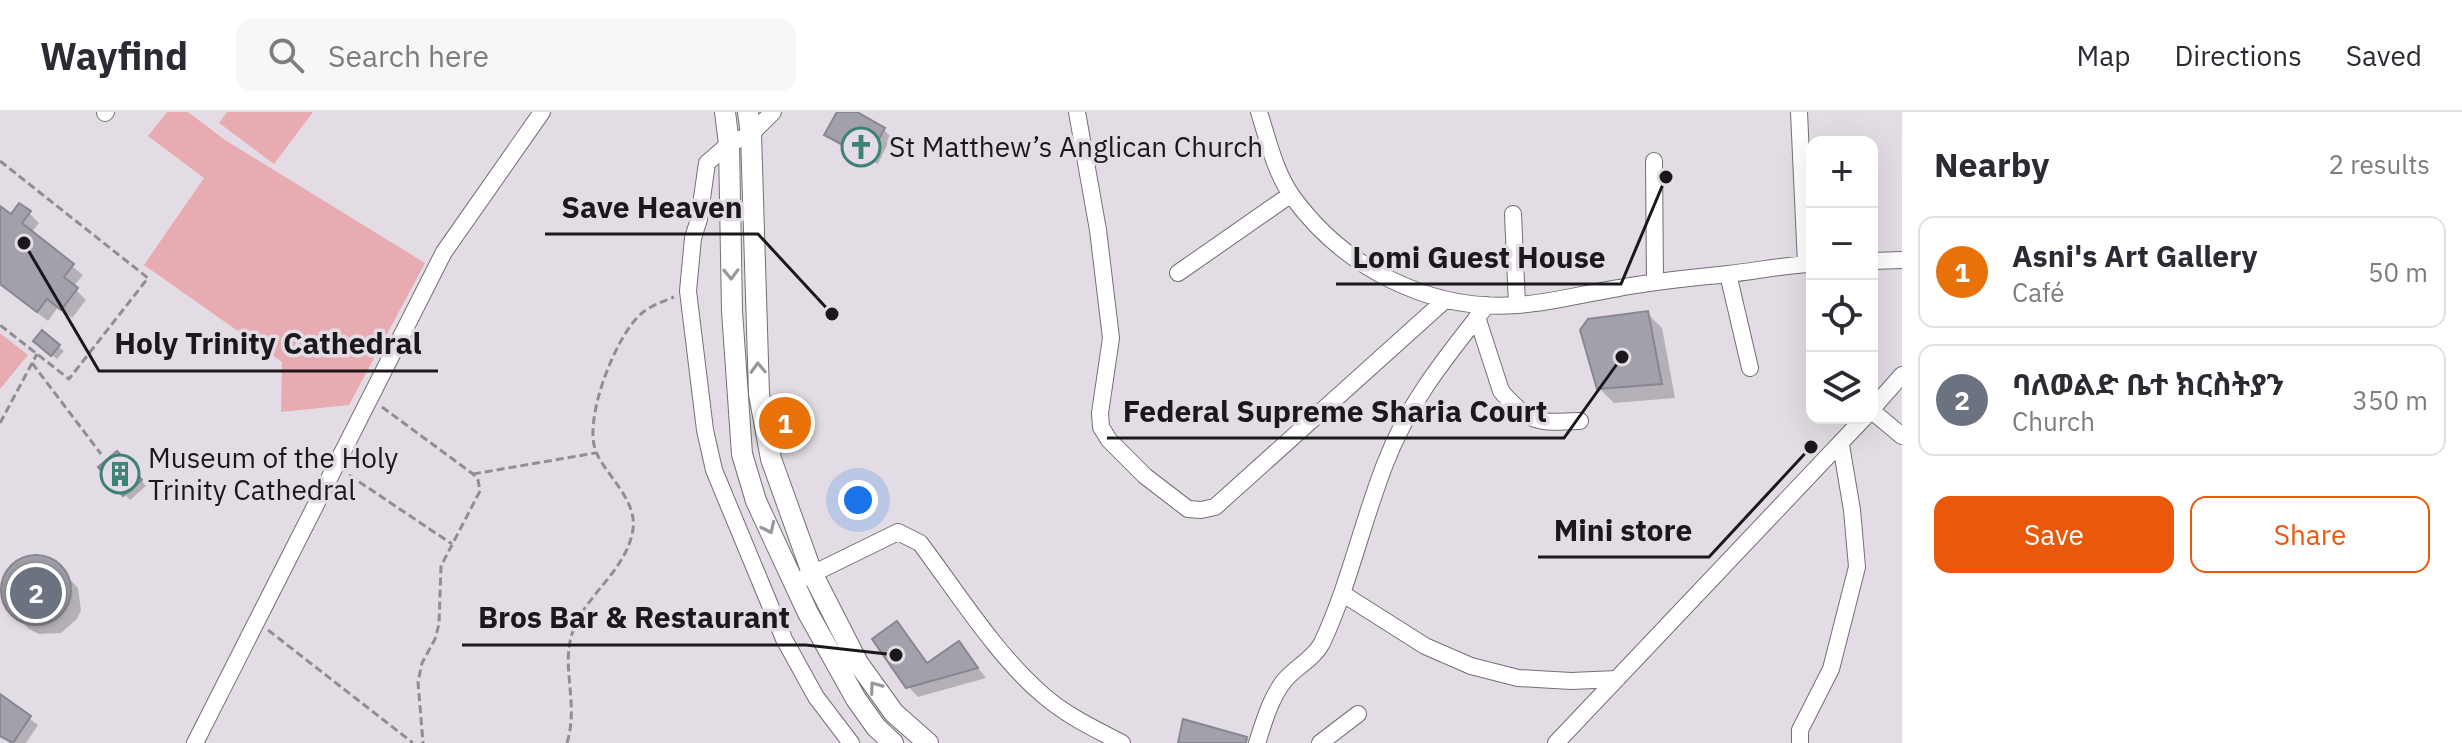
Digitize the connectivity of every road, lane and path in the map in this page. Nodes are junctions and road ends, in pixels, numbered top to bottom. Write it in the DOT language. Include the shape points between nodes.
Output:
graph roads {
  1 [pos="542,112"];
  2 [pos="725,112"];
  3 [pos="748,112"];
  4 [pos="773,112"];
  5 [pos="1077,112"];
  6 [pos="1259,112"];
  7 [pos="1799,112"];
  8 [pos="751,134"];
  9 [pos="729,144"];
  10 [pos="0,161"];
  11 [pos="1654,161"];
  12 [pos="1290,195"];
  13 [pos="1513,214"];
  14 [pos="1806,218"];
  15 [pos="1902,260"];
  16 [pos="1878,261"];
  17 [pos="1806,264"];
  18 [pos="1178,273"];
  19 [pos="1728,274"];
  20 [pos="1655,281"];
  21 [pos="688,291"];
  22 [pos="1444,301"];
  23 [pos="1517,305"];
  24 [pos="1482,311"];
  25 [pos="0,325"];
  26 [pos="37,354"];
  27 [pos="32,363"];
  28 [pos="1750,368"];
  29 [pos="1902,375"];
  30 [pos="370,398"];
  31 [pos="1878,403"];
  32 [pos="1878,415"];
  33 [pos="1580,421"];
  34 [pos="0,423"];
  35 [pos="1859,424"];
  36 [pos="1902,436"];
  37 [pos="1841,445"];
  38 [pos="596,453"];
  39 [pos="101,454"];
  40 [pos="335,466"];
  41 [pos="473,474"];
  42 [pos="452,544"];
  43 [pos="803,578"];
  44 [pos="1343,594"];
  45 [pos="257,621"];
  46 [pos="1617,679"];
  47 [pos="1358,714"];
  48 [pos="195,743"];
  49 [pos="413,743"];
  50 [pos="423,743"];
  51 [pos="567,743"];
  52 [pos="851,743"];
  53 [pos="893,743"];
  54 [pos="928,743"];
  55 [pos="1122,743"];
  56 [pos="1257,743"];
  57 [pos="1320,743"];
  58 [pos="1556,743"];
  59 [pos="1800,743"];
  1 -- 30 [label="street" via="444,252"];
  2 -- 9 [label="main road"];
  3 -- 8 [label="main road"];
  4 -- 8 [label="street"];
  5 -- 22 [label="street" via="1111,338 1101,427 1145,476 1188,509 1215,507"];
  6 -- 12 [label="street"];
  7 -- 14 [label="street"];
  8 -- 9 [label="street"];
  43 -- 8 [label="main road, one-way" via="759,394"];
  9 -- 21 [label="street" via="707,163"];
  9 -- 43 [label="main road, one-way" via="742,454 756,501"];
  10 -- 26 [label="path" via="148,278 69,379"];
  11 -- 20 [label="street"];
  12 -- 18 [label="street"];
  12 -- 22 [label="street" via="1339,246 1375,272"];
  13 -- 23 [label="street"];
  15 -- 16 [label="street"];
  17 -- 19 [label="street"];
  19 -- 20 [label="street"];
  19 -- 28 [label="street"];
  20 -- 23 [label="street"];
  21 -- 38 [label="path" via="642,313 622,338 595,412"];
  21 -- 52 [label="street" via="714,470 784,639 816,697"];
  22 -- 24 [label="street"];
  23 -- 24 [label="street"];
  24 -- 33 [label="street" via="1501,391 1508,399 1534,420"];
  24 -- 44 [label="street" via="1430,376 1403,424"];
  25 -- 26 [label="path"];
  26 -- 27 [label="path"];
  27 -- 34 [label="path"];
  27 -- 39 [label="path"];
  29 -- 31 [label="street"];
  30 -- 40 [label="street"];
  30 -- 41 [label="path"];
  32 -- 36 [label="street"];
  35 -- 37 [label="street"];
  37 -- 46 [label="street"];
  37 -- 59 [label="street" via="1857,567 1831,669 1800,730"];
  38 -- 41 [label="path"];
  38 -- 51 [label="path" via="632,512 633,529 626,551 571,636 573,702"];
  40 -- 42 [label="path"];
  40 -- 45 [label="street"];
  41 -- 42 [label="path" via="480,491"];
  42 -- 50 [label="path" via="441,566 439,624 418,682"];
  43 -- 53 [label="main road" via="808,613 856,699"];
  54 -- 43 [label="main road, one-way" via="875,688"];
  43 -- 55 [label="street" via="898,532 920,543 1024,677 1074,718"];
  44 -- 46 [label="street" via="1425,646 1471,666 1518,678"];
  44 -- 56 [label="street" via="1320,646 1281,684"];
  45 -- 48 [label="street"];
  45 -- 49 [label="path"];
  46 -- 58 [label="street"];
  47 -- 57 [label="street"];
}
